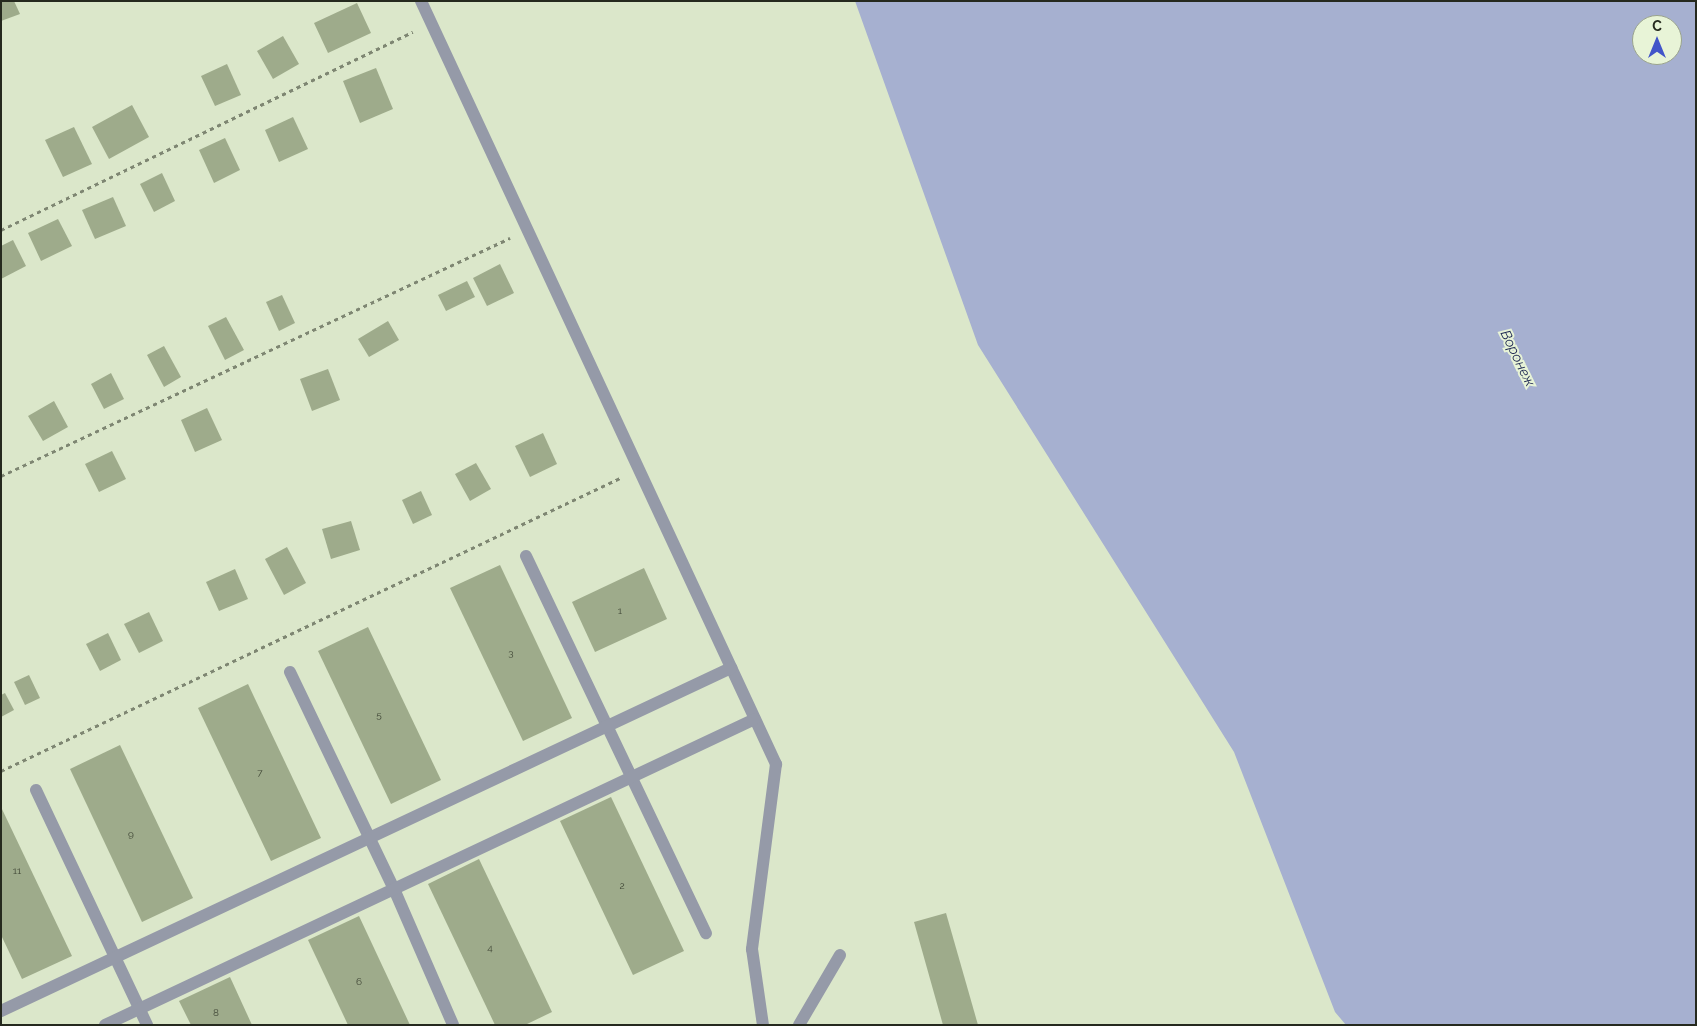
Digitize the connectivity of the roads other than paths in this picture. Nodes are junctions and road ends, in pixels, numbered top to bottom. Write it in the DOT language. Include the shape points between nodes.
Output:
graph roads {
  1 [pos="421,1"];
  2 [pos="526,556"];
  3 [pos="731,668"];
  4 [pos="290,672"];
  5 [pos="754,719"];
  6 [pos="606,726"];
  7 [pos="632,777"];
  8 [pos="36,790"];
  9 [pos="370,838"];
  10 [pos="394,889"];
  11 [pos="706,933"];
  12 [pos="840,955"];
  13 [pos="114,958"];
  14 [pos="140,1008"];
  15 [pos="1,1011"];
  16 [pos="105,1025"];
  17 [pos="147,1025"];
  18 [pos="453,1025"];
  19 [pos="763,1025"];
  20 [pos="799,1025"];
  1 -- 3 [label="street"];
  2 -- 6 [label="street"];
  3 -- 5 [label="street"];
  3 -- 6 [label="street"];
  4 -- 9 [label="street"];
  5 -- 7 [label="street"];
  5 -- 19 [label="street" via="776,764 752,949"];
  6 -- 7 [label="street"];
  6 -- 9 [label="street"];
  7 -- 10 [label="street"];
  7 -- 11 [label="street"];
  8 -- 13 [label="street"];
  9 -- 10 [label="street"];
  9 -- 13 [label="street"];
  10 -- 14 [label="street"];
  10 -- 18 [label="street"];
  12 -- 20 [label="street"];
  13 -- 14 [label="street"];
  13 -- 15 [label="street"];
  14 -- 16 [label="street"];
  14 -- 17 [label="street"];
}
